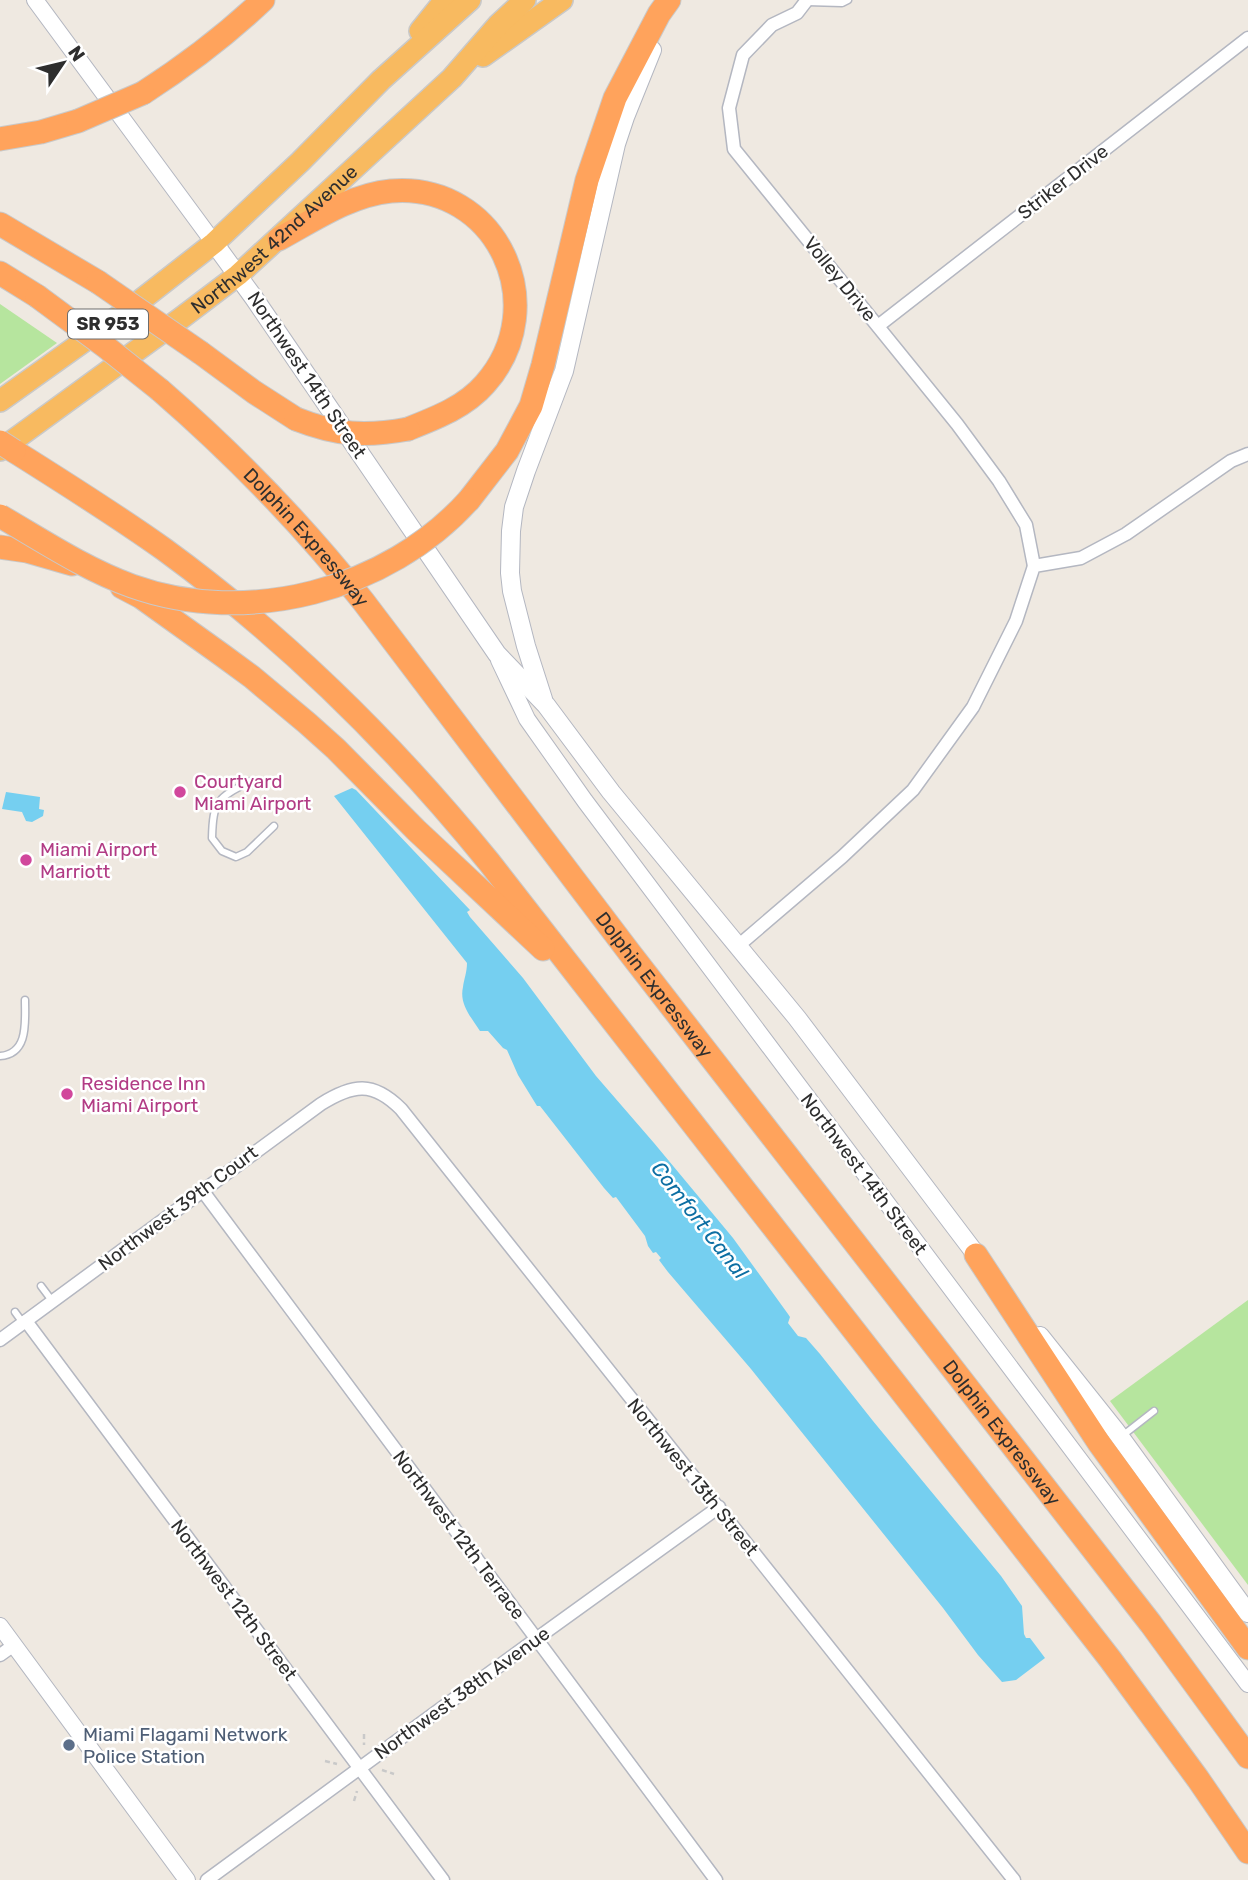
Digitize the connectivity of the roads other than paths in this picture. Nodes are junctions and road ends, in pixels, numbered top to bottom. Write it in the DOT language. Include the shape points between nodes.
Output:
graph roads {
  1 [pos="35,0"];
  2 [pos="263,0"];
  3 [pos="445,0"];
  4 [pos="470,0"];
  5 [pos="525,0"];
  6 [pos="562,0"];
  7 [pos="669,0"];
  8 [pos="679,0"];
  9 [pos="848,0"];
  10 [pos="807,1"];
  11 [pos="1248,38"];
  12 [pos="452,78"];
  13 [pos="381,80"];
  14 [pos="0,139"];
  15 [pos="0,224"];
  16 [pos="279,239"];
  17 [pos="214,243"];
  18 [pos="0,273"];
  19 [pos="238,275"];
  20 [pos="878,326"];
  21 [pos="0,401"];
  22 [pos="3,447"];
  23 [pos="1248,454"];
  24 [pos="0,516"];
  25 [pos="0,547"];
  26 [pos="1034,566"];
  27 [pos="497,654"];
  28 [pos="546,705"];
  29 [pos="251,781"];
  30 [pos="274,826"];
  31 [pos="738,946"];
  32 [pos="595,997"];
  33 [pos="25,1000"];
  34 [pos="0,1056"];
  35 [pos="362,1088"];
  36 [pos="202,1190"];
  37 [pos="976,1255"];
  38 [pos="41,1286"];
  39 [pos="53,1302"];
  40 [pos="15,1312"];
  41 [pos="25,1322"];
  42 [pos="0,1340"];
  43 [pos="1154,1411"];
  44 [pos="1120,1437"];
  45 [pos="719,1507"];
  46 [pos="1248,1613"];
  47 [pos="0,1626"];
  48 [pos="536,1639"];
  49 [pos="14,1645"];
  50 [pos="1248,1648"];
  51 [pos="0,1654"];
  52 [pos="1248,1684"];
  53 [pos="1248,1757"];
  54 [pos="360,1768"];
  55 [pos="1248,1852"];
  56 [pos="187,1880"];
  57 [pos="207,1880"];
  58 [pos="443,1880"];
  59 [pos="716,1880"];
  60 [pos="1014,1880"];
  1 -- 17 [label="street, Northwest 14th Street"];
  2 -- 14 [label="highway, bridge" via="206,51 143,93 78,121"];
  3 -- 13 [label="highway"];
  4 -- 13 [label="highway, Northwest 42nd Avenue / SR 953"];
  5 -- 12 [label="highway, Northwest 42nd Avenue / SR 953"];
  6 -- 12 [label="highway"];
  7 -- 24 [label="highway, bridge" via="615,98 587,180 531,406 507,451 469,500 417,545 370,572 310,593 242,602 187,599 94,571"];
  8 -- 28 [label="main road" via="625,117 564,371 514,507 509,552 512,591"];
  9 -- 10 [label="lane"];
  10 -- 20 [label="street, Volley Drive" via="797,13 772,25 743,55 729,108 734,149"];
  11 -- 20 [label="street, Striker Drive"];
  12 -- 16 [label="highway, Northwest 42nd Avenue / SR 953"];
  13 -- 17 [label="highway, Northwest 42nd Avenue / SR 953"];
  15 -- 16 [label="highway, bridge" via="98,282 296,419 326,429 373,434 408,429 440,416 489,380 506,353 515,318 507,260 475,216 451,201 403,190 382,192 351,201"];
  16 -- 19 [label="highway, Northwest 42nd Avenue / SR 953"];
  17 -- 19 [label="main road, Northwest 14th Street"];
  17 -- 21 [label="highway, Northwest 42nd Avenue / SR 953"];
  18 -- 53 [label="highway, Dolphin Expressway, bridge" via="160,390 239,461 334,564 1151,1624"];
  19 -- 22 [label="highway, Northwest 42nd Avenue / SR 953"];
  19 -- 27 [label="main road, Northwest 14th Street"];
  20 -- 26 [label="street, Volley Drive" via="999,481 1026,525"];
  22 -- 32 [label="highway" via="114,514 208,582 299,658 463,829"];
  23 -- 26 [label="street" via="1081,558"];
  25 -- 32 [label="highway" via="76,566 141,597 252,677 337,749 416,830"];
  26 -- 31 [label="street" via="1016,621 973,706 913,790"];
  27 -- 28 [label="main road, Northwest 14th Street"];
  27 -- 52 [label="street, Northwest 14th Street" via="527,719 585,801"];
  28 -- 31 [label="main road, Northwest 14th Street"];
  29 -- 30 [label="lane" via="216,804 212,838 222,851 236,857"];
  31 -- 37 [label="main road, Northwest 14th Street"];
  32 -- 55 [label="highway" via="1125,1679"];
  33 -- 34 [label="lane" via="23,1039 12,1052"];
  35 -- 36 [label="street, Northwest 39th Court" via="321,1104"];
  35 -- 45 [label="street, Northwest 13th Street" via="382,1092 401,1109"];
  36 -- 39 [label="street, Northwest 39th Court"];
  36 -- 48 [label="street, Northwest 12th Terrace"];
  37 -- 44 [label="main road, Northwest 14th Street"];
  37 -- 50 [label="highway" via="1099,1443"];
  38 -- 39 [label="lane"];
  39 -- 41 [label="street, Northwest 39th Court"];
  40 -- 41 [label="lane"];
  41 -- 42 [label="street, Northwest 39th Court"];
  41 -- 54 [label="street, Northwest 12th Street"];
  43 -- 44 [label="lane"];
  44 -- 46 [label="main road, Northwest 14th Street"];
  45 -- 48 [label="street, Northwest 38th Avenue"];
  45 -- 60 [label="street, Northwest 13th Street"];
  47 -- 49 [label="street"];
  48 -- 54 [label="street, Northwest 38th Avenue"];
  48 -- 59 [label="street, Northwest 12th Terrace"];
  49 -- 51 [label="street"];
  49 -- 56 [label="street"];
  54 -- 57 [label="street, Northwest 38th Avenue"];
  54 -- 58 [label="street, Northwest 12th Street"];
}
